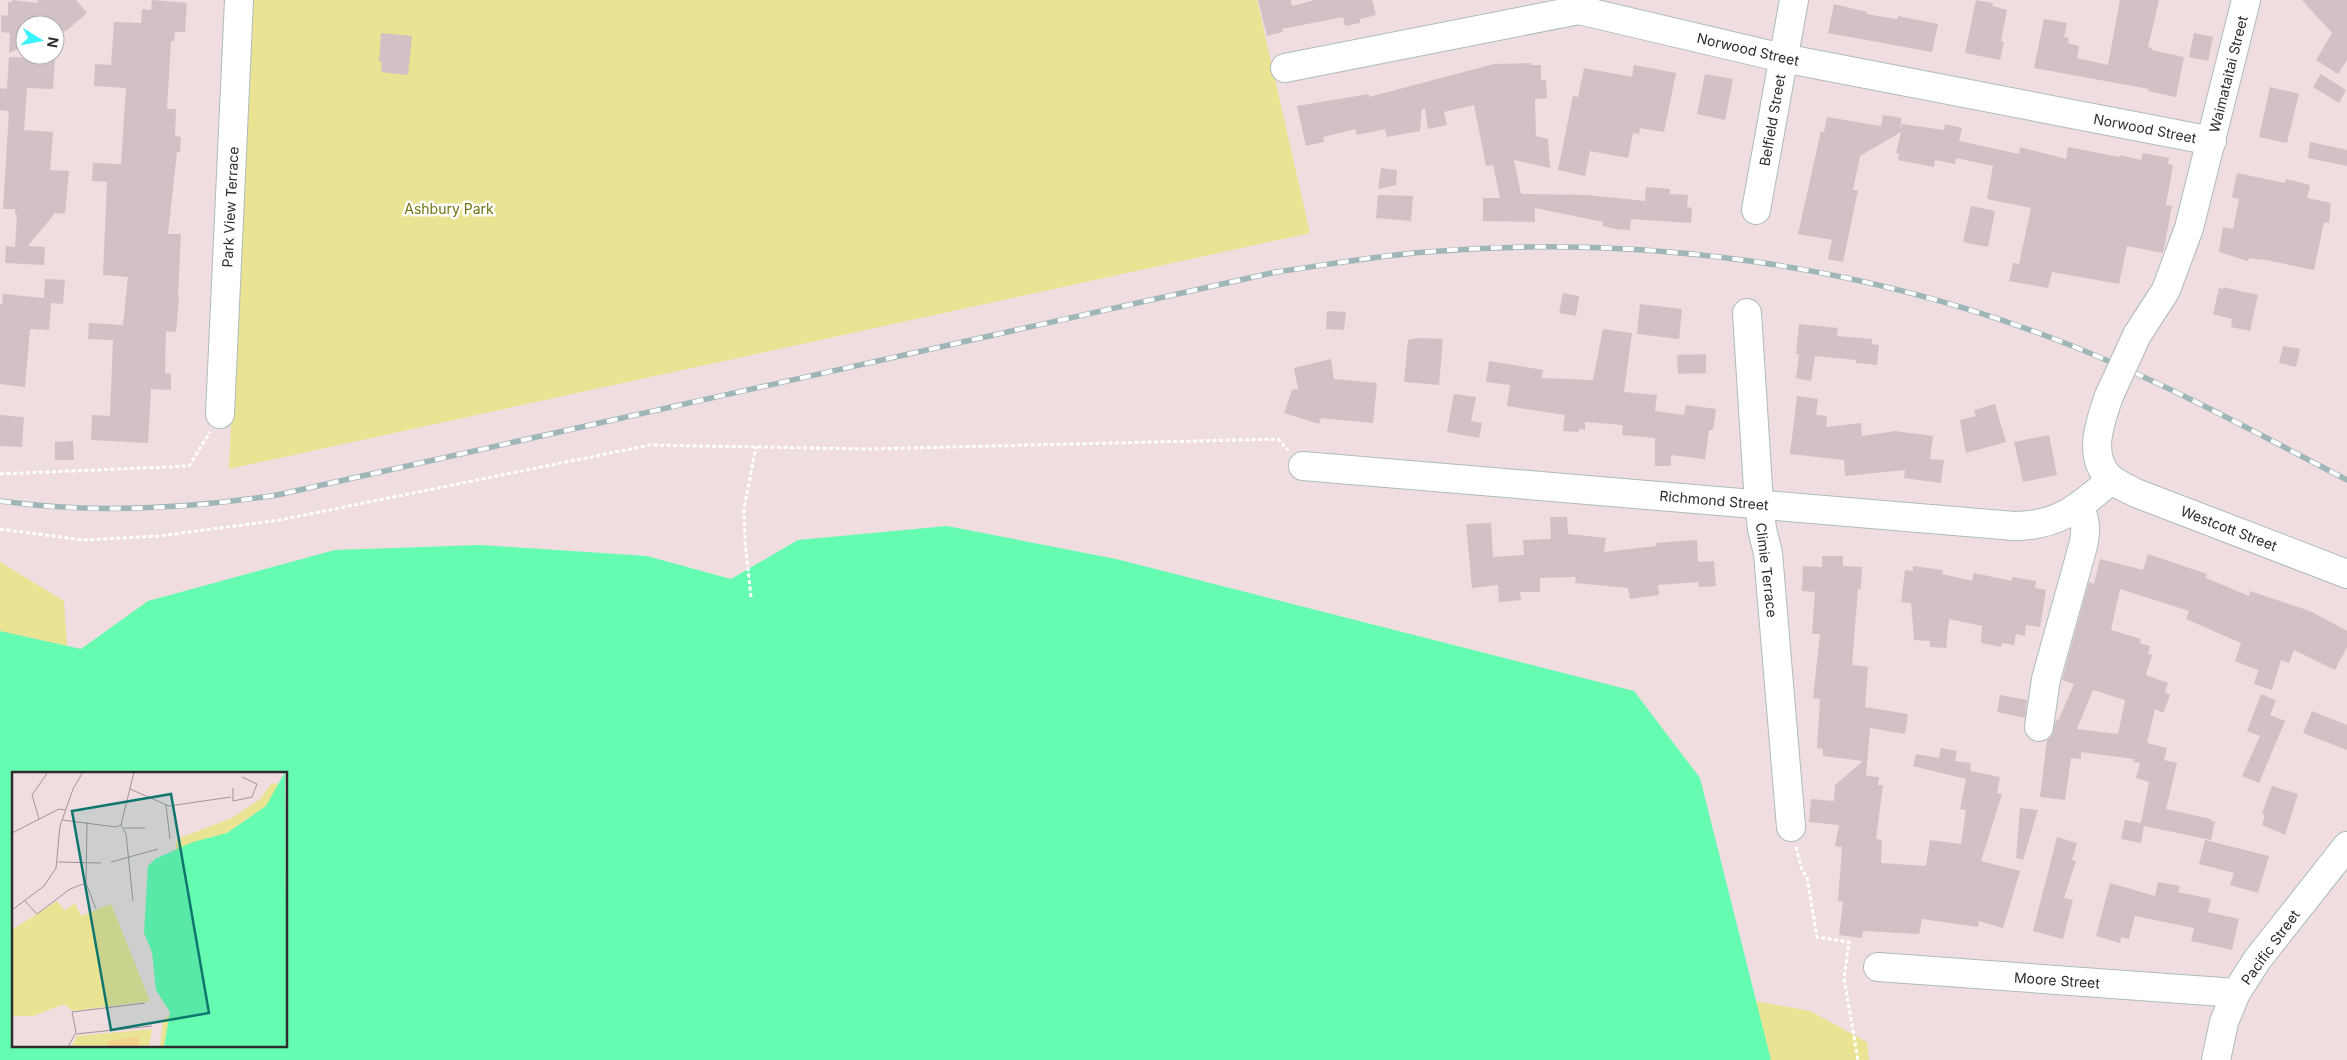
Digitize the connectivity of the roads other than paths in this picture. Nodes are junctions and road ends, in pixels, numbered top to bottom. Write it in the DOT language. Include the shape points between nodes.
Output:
graph roads {
  1 [pos="239,0"];
  2 [pos="1794,0"];
  3 [pos="2246,0"];
  4 [pos="1578,5"];
  5 [pos="1783,58"];
  6 [pos="1285,68"];
  7 [pos="2212,141"];
  8 [pos="1756,210"];
  9 [pos="1747,314"];
  10 [pos="220,414"];
  11 [pos="1303,466"];
  12 [pos="2111,480"];
  13 [pos="1759,504"];
  14 [pos="2078,508"];
  15 [pos="2347,574"];
  16 [pos="2039,727"];
  17 [pos="1791,827"];
  18 [pos="2347,846"];
  19 [pos="1878,967"];
  20 [pos="2236,993"];
  21 [pos="2216,1060"];
  1 -- 10 [label="street, Park View Terrace"];
  2 -- 5 [label="street, Belfield Street"];
  3 -- 7 [label="street, Waimataitai Street"];
  4 -- 5 [label="street, Norwood Street"];
  4 -- 6 [label="street, Norwood Street"];
  5 -- 7 [label="street, Norwood Street"];
  5 -- 8 [label="street, Belfield Street"];
  7 -- 12 [label="street, Waimataitai Street, bridge" via="2189,228 2166,290 2137,334 2099,424 2098,457"];
  9 -- 13 [label="street, Climie Terrace"];
  11 -- 13 [label="street, Richmond Street"];
  12 -- 14 [label="street, Richmond Street"];
  12 -- 15 [label="street, Westcott Street" via="2136,493"];
  13 -- 14 [label="street, Richmond Street" via="2014,526 2046,523"];
  13 -- 17 [label="street, Climie Terrace" via="1768,553"];
  14 -- 16 [label="street" via="2085,520 2083,546 2046,679"];
  18 -- 20 [label="street, Pacific Street"];
  19 -- 20 [label="street, Moore Street"];
  20 -- 21 [label="street, Pacific Street" via="2224,1022"];
}
